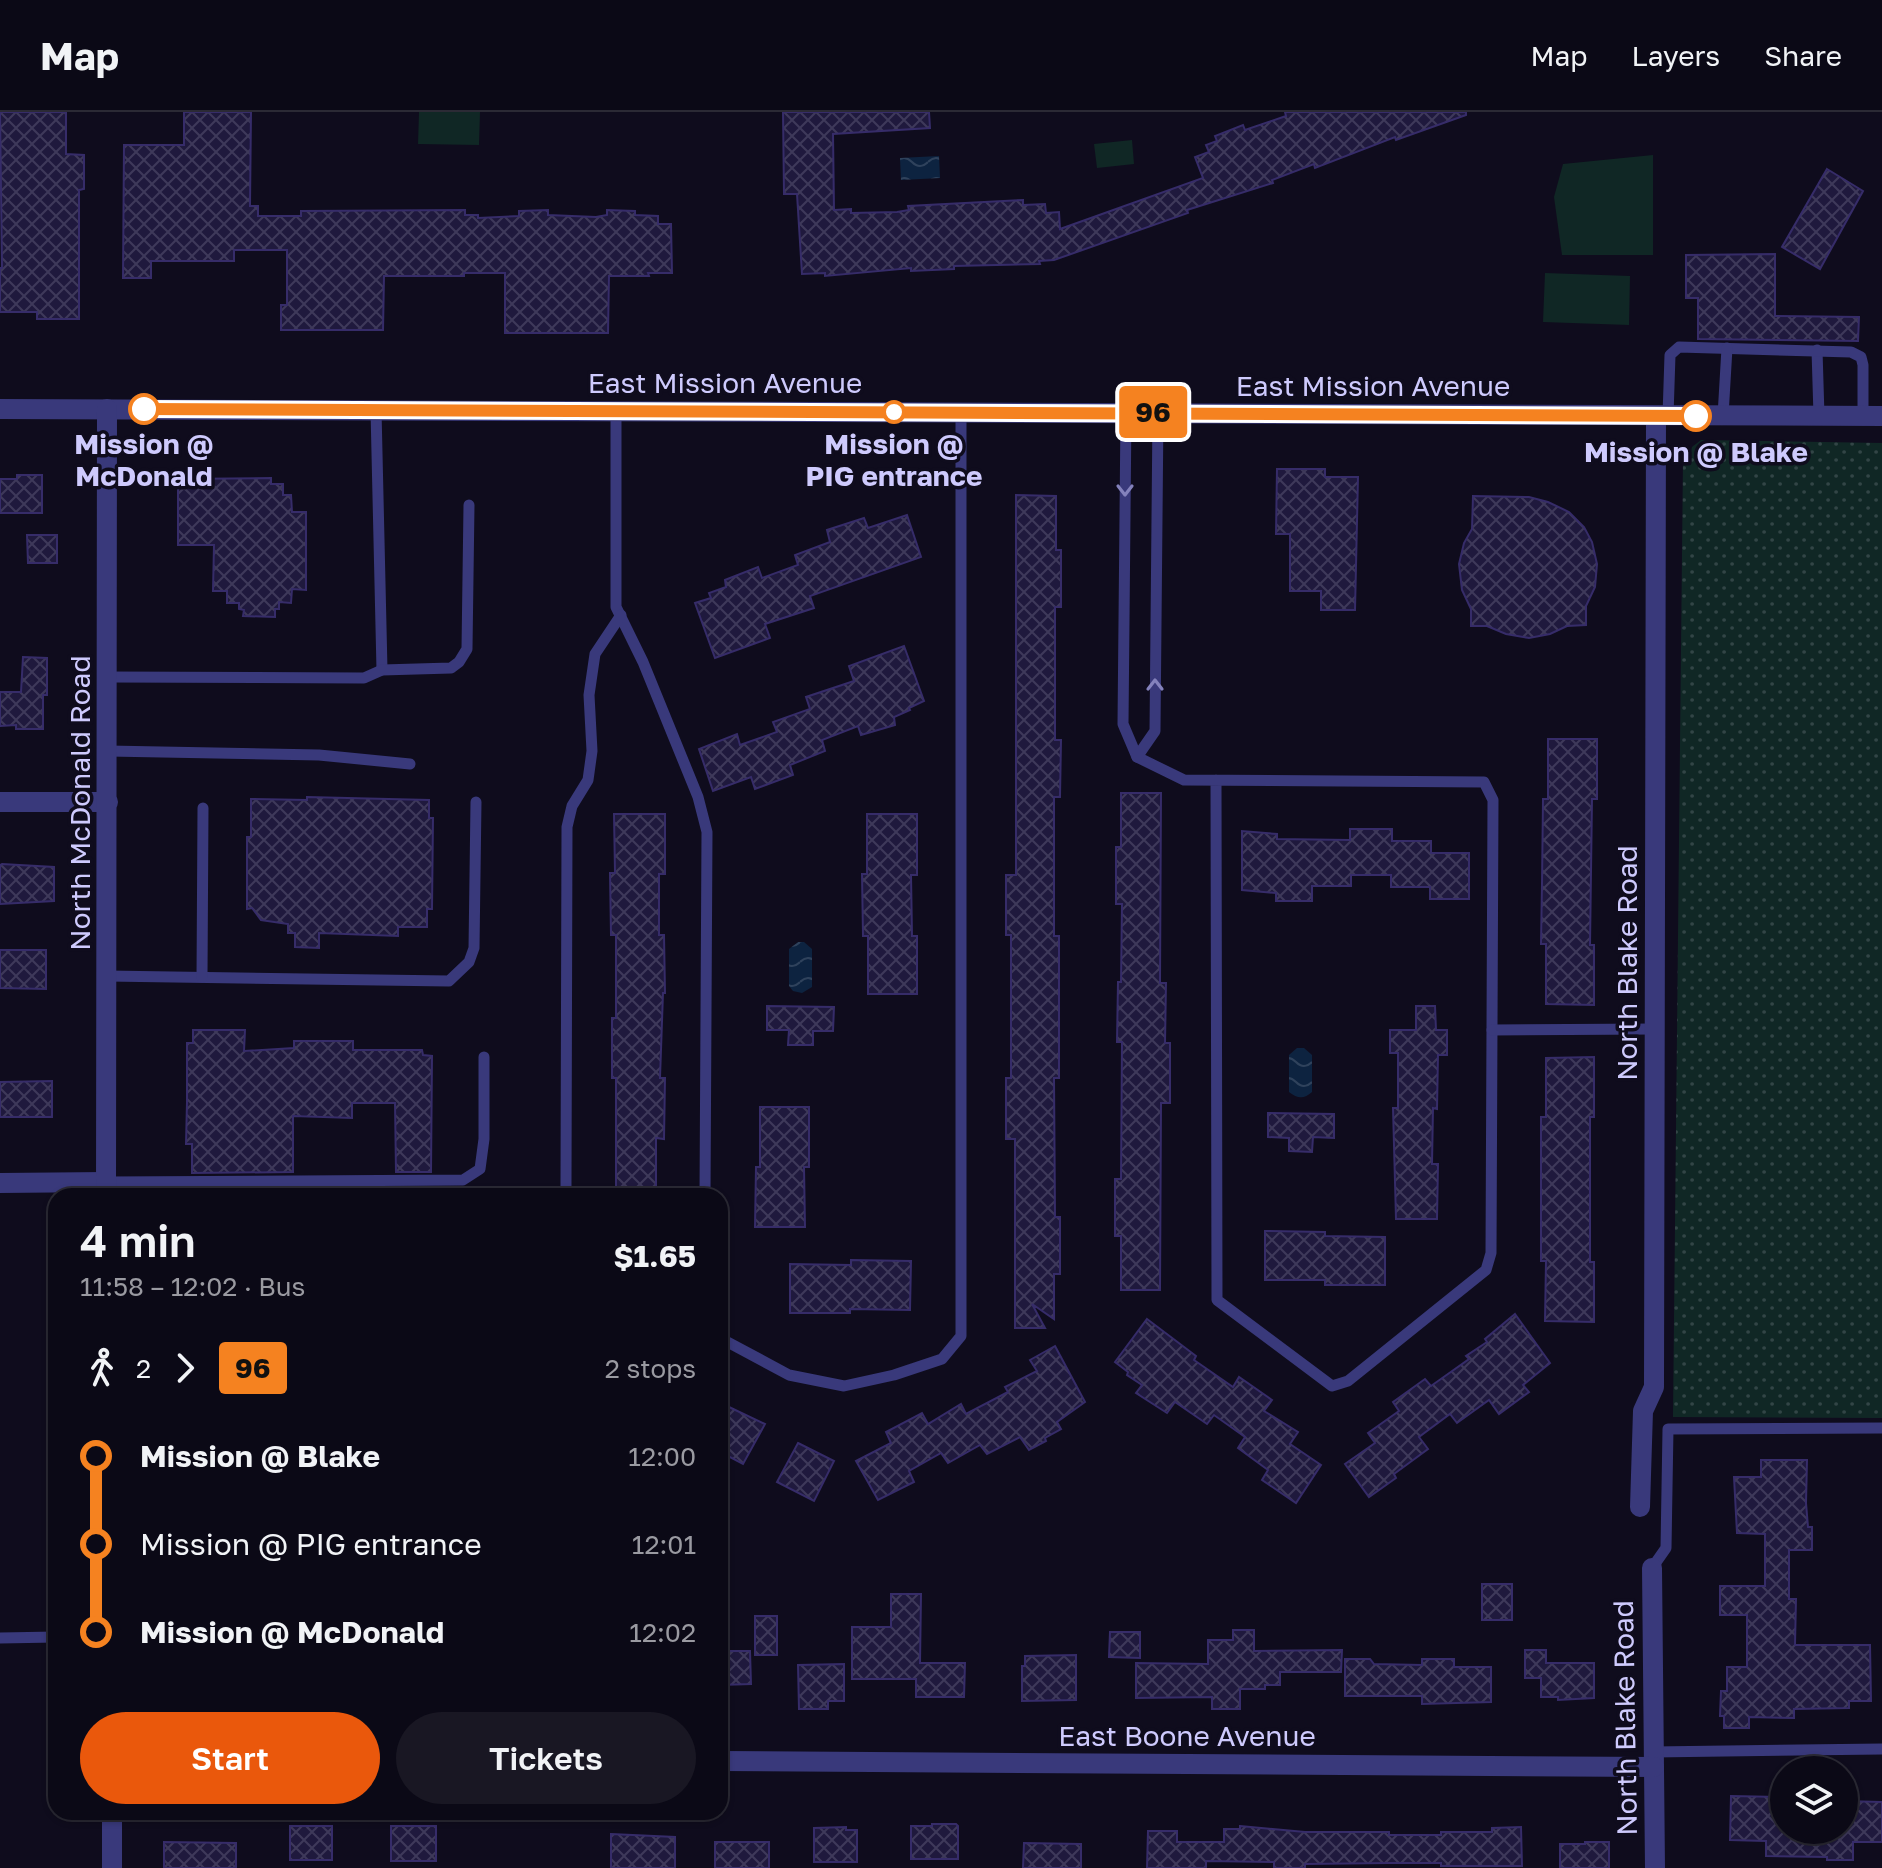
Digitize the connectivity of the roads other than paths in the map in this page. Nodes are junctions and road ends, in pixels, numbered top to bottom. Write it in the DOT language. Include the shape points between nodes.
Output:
graph roads {
  1 [pos="1727,348"];
  2 [pos="1817,350"];
  3 [pos="0,409"];
  4 [pos="107,409"];
  5 [pos="376,410"];
  6 [pos="616,411"];
  7 [pos="961,412"];
  8 [pos="1126,412"];
  9 [pos="1158,412"];
  10 [pos="1662,416"];
  11 [pos="1723,416"];
  12 [pos="1819,416"];
  13 [pos="1872,416"];
  14 [pos="469,505"];
  15 [pos="621,615"];
  16 [pos="382,670"];
  17 [pos="108,677"];
  18 [pos="108,751"];
  19 [pos="1137,757"];
  20 [pos="410,764"];
  21 [pos="1216,780"];
  22 [pos="0,802"];
  23 [pos="108,802"];
  24 [pos="476,802"];
  25 [pos="203,808"];
  26 [pos="107,976"];
  27 [pos="202,977"];
  28 [pos="1655,1029"];
  29 [pos="1492,1030"];
  30 [pos="484,1057"];
  31 [pos="0,1183"];
  32 [pos="566,1186"];
  33 [pos="88,1188"];
  34 [pos="106,1188"];
  35 [pos="146,1188"];
  36 [pos="705,1188"];
  37 [pos="728,1342"];
  38 [pos="1882,1428"];
  39 [pos="1640,1507"];
  40 [pos="1652,1568"];
  41 [pos="48,1637"];
  42 [pos="0,1638"];
  43 [pos="1882,1749"];
  44 [pos="1653,1760"];
  45 [pos="728,1761"];
  46 [pos="112,1820"];
  47 [pos="112,1868"];
  48 [pos="1655,1868"];
  1 -- 2 [label="lane"];
  1 -- 10 [label="lane" via="1679,347 1670,355"];
  1 -- 11 [label="lane"];
  2 -- 12 [label="lane"];
  2 -- 13 [label="lane" via="1861,357"];
  3 -- 4 [label="street, East Mission Avenue"];
  4 -- 5 [label="street, East Mission Avenue"];
  4 -- 17 [label="street, North McDonald Road"];
  5 -- 6 [label="street, East Mission Avenue"];
  5 -- 16 [label="lane"];
  6 -- 7 [label="street, East Mission Avenue"];
  6 -- 15 [label="lane" via="616,607"];
  7 -- 8 [label="street, East Mission Avenue"];
  7 -- 37 [label="lane" via="961,1336 942,1359 844,1386 789,1375"];
  8 -- 9 [label="street, East Mission Avenue"];
  8 -- 19 [label="lane, one-way" via="1123,724"];
  9 -- 10 [label="street, East Mission Avenue"];
  19 -- 9 [label="lane, one-way" via="1155,731"];
  10 -- 11 [label="street, East Mission Avenue"];
  10 -- 28 [label="street, North Blake Road"];
  11 -- 12 [label="street, East Mission Avenue"];
  12 -- 13 [label="street, East Mission Avenue"];
  14 -- 16 [label="lane" via="467,649 451,668"];
  15 -- 32 [label="lane" via="595,654 588,780 572,806 567,827"];
  15 -- 36 [label="lane" via="698,797 707,832"];
  16 -- 17 [label="lane" via="364,678"];
  17 -- 18 [label="street, North McDonald Road"];
  18 -- 20 [label="lane" via="319,755"];
  18 -- 23 [label="street, North McDonald Road"];
  19 -- 21 [label="lane" via="1184,780"];
  21 -- 29 [label="lane" via="1484,782 1493,800"];
  21 -- 29 [label="lane" via="1217,1300 1332,1386 1348,1381 1486,1270 1491,1253"];
  22 -- 23 [label="street"];
  23 -- 26 [label="street, North McDonald Road"];
  24 -- 27 [label="lane" via="474,948 469,962 449,981"];
  25 -- 27 [label="lane"];
  26 -- 27 [label="lane"];
  26 -- 34 [label="street, North McDonald Road"];
  28 -- 29 [label="lane"];
  28 -- 39 [label="street, North Blake Road" via="1654,1387 1643,1411"];
  30 -- 35 [label="lane" via="480,1169 463,1180"];
  31 -- 33 [label="street"];
  38 -- 40 [label="lane" via="1668,1429 1666,1548"];
  40 -- 44 [label="street, North Blake Road"];
  41 -- 42 [label="lane"];
  43 -- 44 [label="lane"];
  44 -- 45 [label="street, East Boone Avenue"];
  44 -- 48 [label="street, North Blake Road"];
  46 -- 47 [label="street"];
}
